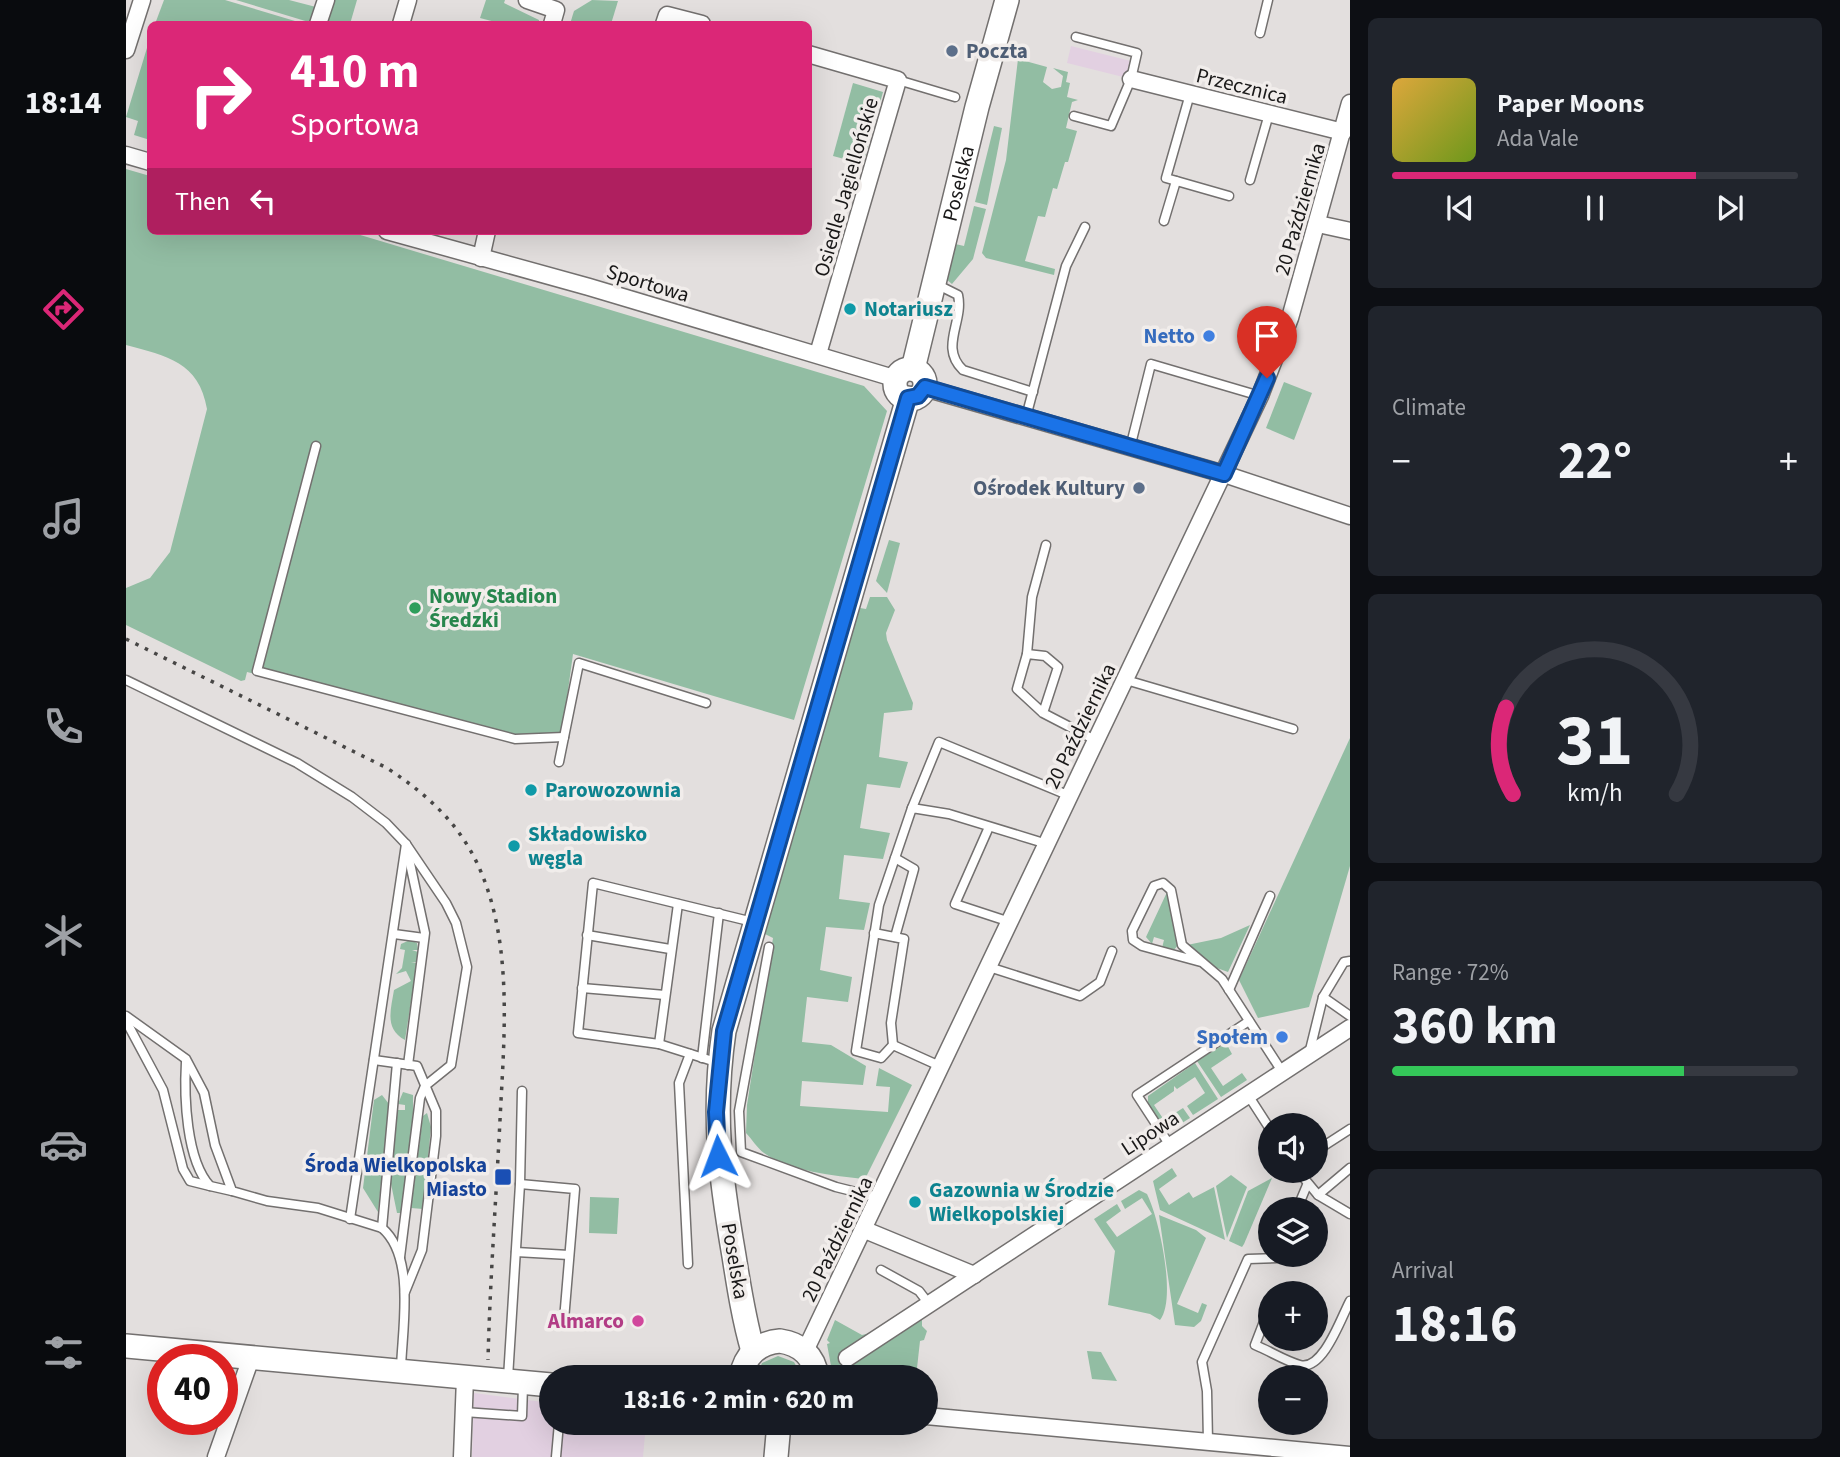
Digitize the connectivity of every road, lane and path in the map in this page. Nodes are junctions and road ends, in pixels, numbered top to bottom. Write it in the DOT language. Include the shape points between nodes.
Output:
graph roads {
  1 [pos="142,0"];
  2 [pos="326,0"];
  3 [pos="408,0"];
  4 [pos="527,0"];
  5 [pos="1268,0"];
  6 [pos="1002,3"];
  7 [pos="319,21"];
  8 [pos="402,21"];
  9 [pos="553,21"];
  10 [pos="665,21"];
  11 [pos="690,21"];
  12 [pos="1260,33"];
  13 [pos="1076,37"];
  14 [pos="126,50"];
  15 [pos="812,55"];
  16 [pos="1131,79"];
  17 [pos="898,80"];
  18 [pos="1190,94"];
  19 [pos="955,97"];
  20 [pos="1350,103"];
  21 [pos="1269,114"];
  22 [pos="1073,116"];
  23 [pos="1343,132"];
  24 [pos="126,155"];
  25 [pos="147,161"];
  26 [pos="1250,180"];
  27 [pos="1176,181"];
  28 [pos="1229,197"];
  29 [pos="1164,221"];
  30 [pos="1318,224"];
  31 [pos="1085,227"];
  32 [pos="1350,231"];
  33 [pos="415,235"];
  34 [pos="486,235"];
  35 [pos="481,258"];
  36 [pos="935,283"];
  37 [pos="818,354"];
  38 [pos="911,384"];
  39 [pos="1033,392"];
  40 [pos="1260,396"];
  41 [pos="1026,416"];
  42 [pos="316,446"];
  43 [pos="1130,449"];
  44 [pos="1224,474"];
  45 [pos="1350,516"];
  46 [pos="1046,545"];
  47 [pos="1027,653"];
  48 [pos="126,680"];
  49 [pos="1126,680"];
  50 [pos="706,702"];
  51 [pos="1043,713"];
  52 [pos="1293,729"];
  53 [pos="564,737"];
  54 [pos="1097,741"];
  55 [pos="559,762"];
  56 [pos="1070,796"];
  57 [pos="912,807"];
  58 [pos="989,827"];
  59 [pos="406,844"];
  60 [pos="1046,844"];
  61 [pos="895,858"];
  62 [pos="1270,895"];
  63 [pos="678,904"];
  64 [pos="719,913"];
  65 [pos="1010,922"];
  66 [pos="756,923"];
  67 [pos="394,933"];
  68 [pos="874,933"];
  69 [pos="587,935"];
  70 [pos="895,937"];
  71 [pos="424,938"];
  72 [pos="769,947"];
  73 [pos="670,949"];
  74 [pos="1112,951"];
  75 [pos="1201,961"];
  76 [pos="1350,961"];
  77 [pos="989,967"];
  78 [pos="899,970"];
  79 [pos="909,972"];
  80 [pos="582,988"];
  81 [pos="1228,990"];
  82 [pos="665,995"];
  83 [pos="1323,997"];
  84 [pos="1350,1016"];
  85 [pos="126,1018"];
  86 [pos="1249,1021"];
  87 [pos="1350,1028"];
  88 [pos="659,1044"];
  89 [pos="893,1045"];
  90 [pos="690,1054"];
  91 [pos="1308,1057"];
  92 [pos="187,1059"];
  93 [pos="374,1060"];
  94 [pos="711,1061"];
  95 [pos="397,1063"];
  96 [pos="408,1065"];
  97 [pos="942,1067"];
  98 [pos="1283,1073"];
  99 [pos="425,1086"];
  100 [pos="522,1091"];
  101 [pos="1248,1095"];
  102 [pos="1260,1113"];
  103 [pos="1350,1129"];
  104 [pos="1328,1143"];
  105 [pos="1169,1144"];
  106 [pos="1350,1168"];
  107 [pos="520,1184"];
  108 [pos="210,1185"];
  109 [pos="1307,1185"];
  110 [pos="232,1191"];
  111 [pos="1318,1195"];
  112 [pos="1302,1197"];
  113 [pos="880,1198"];
  114 [pos="1350,1214"];
  115 [pos="350,1219"];
  116 [pos="382,1228"];
  117 [pos="865,1230"];
  118 [pos="516,1252"];
  119 [pos="569,1255"];
  120 [pos="400,1257"];
  121 [pos="1258,1259"];
  122 [pos="688,1264"];
  123 [pos="881,1270"];
  124 [pos="974,1275"];
  125 [pos="404,1295"];
  126 [pos="1350,1301"];
  127 [pos="929,1304"];
  128 [pos="564,1320"];
  129 [pos="1328,1344"];
  130 [pos="126,1346"];
  131 [pos="753,1351"];
  132 [pos="805,1351"];
  133 [pos="1268,1351"];
  134 [pos="1325,1351"];
  135 [pos="251,1358"];
  136 [pos="847,1358"];
  137 [pos="744,1365"];
  138 [pos="814,1365"];
  139 [pos="401,1372"];
  140 [pos="466,1378"];
  141 [pos="515,1382"];
  142 [pos="539,1384"];
  143 [pos="464,1412"];
  144 [pos="938,1417"];
  145 [pos="558,1435"];
  146 [pos="778,1435"];
  147 [pos="1208,1442"];
  148 [pos="1350,1455"];
  149 [pos="216,1457"];
  150 [pos="463,1457"];
  151 [pos="556,1457"];
  152 [pos="776,1457"];
  1 -- 14 [label="street"];
  2 -- 7 [label="street"];
  3 -- 8 [label="street"];
  4 -- 9 [label="street" via="556,10"];
  5 -- 12 [label="lane"];
  6 -- 36 [label="street, Poselska"];
  10 -- 11 [label="street" via="667,15"];
  13 -- 16 [label="lane" via="1137,53"];
  15 -- 17 [label="street, Osiedle Jagiellońskie"];
  16 -- 18 [label="street, Przecznica"];
  16 -- 22 [label="lane" via="1111,126"];
  17 -- 19 [label="lane"];
  17 -- 37 [label="street, Osiedle Jagiellońskie"];
  18 -- 21 [label="street, Przecznica"];
  18 -- 27 [label="lane" via="1166,178"];
  20 -- 23 [label="street, 20 Października"];
  21 -- 23 [label="street, Przecznica"];
  21 -- 26 [label="lane"];
  23 -- 30 [label="street, 20 Października"];
  24 -- 25 [label="street"];
  27 -- 28 [label="lane"];
  27 -- 29 [label="lane"];
  30 -- 32 [label="street"];
  30 -- 40 [label="street, 20 Października" via="1282,342"];
  31 -- 39 [label="lane" via="1066,266"];
  33 -- 35 [label="street, Sportowa"];
  34 -- 35 [label="street"];
  35 -- 37 [label="street, Sportowa"];
  36 -- 38 [label="street, Poselska"];
  36 -- 39 [label="lane" via="958,295 951,346 955,363 963,370"];
  37 -- 38 [label="street, Sportowa"];
  38 -- 41 [label="street, Sportowa"];
  38 -- 66 [label="street, Poselska"];
  39 -- 41 [label="lane"];
  40 -- 43 [label="lane" via="1151,364"];
  40 -- 44 [label="street, 20 Października"];
  41 -- 43 [label="street, Sportowa"];
  42 -- 53 [label="lane" via="257,671 515,739"];
  43 -- 44 [label="street, Sportowa"];
  44 -- 45 [label="street, Sportowa"];
  44 -- 49 [label="street, 20 Października"];
  46 -- 47 [label="lane" via="1032,597"];
  47 -- 51 [label="lane" via="1017,689"];
  47 -- 51 [label="lane" via="1045,656 1058,667"];
  48 -- 59 [label="lane" via="297,763 352,797"];
  49 -- 52 [label="lane"];
  49 -- 54 [label="street, 20 Października"];
  50 -- 53 [label="lane" via="579,663"];
  51 -- 54 [label="lane"];
  53 -- 55 [label="lane"];
  54 -- 56 [label="street, 20 Października"];
  56 -- 57 [label="lane" via="939,742"];
  56 -- 60 [label="street, 20 Października"];
  57 -- 58 [label="lane"];
  57 -- 61 [label="lane"];
  58 -- 60 [label="lane"];
  58 -- 65 [label="lane" via="955,904"];
  59 -- 67 [label="lane"];
  59 -- 71 [label="lane"];
  59 -- 99 [label="lane" via="456,923 467,967 451,1065"];
  60 -- 65 [label="street, 20 Października"];
  61 -- 68 [label="lane"];
  61 -- 70 [label="lane" via="914,869"];
  62 -- 81 [label="lane"];
  63 -- 64 [label="lane"];
  63 -- 69 [label="lane" via="593,883"];
  63 -- 73 [label="lane"];
  64 -- 66 [label="lane"];
  64 -- 94 [label="lane"];
  65 -- 77 [label="street, 20 Października"];
  66 -- 94 [label="street, Poselska"];
  67 -- 71 [label="lane"];
  67 -- 93 [label="lane"];
  68 -- 70 [label="lane"];
  68 -- 89 [label="lane" via="856,1051 881,1058"];
  69 -- 73 [label="lane"];
  69 -- 80 [label="lane"];
  70 -- 78 [label="lane" via="904,939"];
  71 -- 96 [label="lane"];
  72 -- 113 [label="lane" via="739,1111 741,1152"];
  73 -- 82 [label="lane"];
  74 -- 77 [label="lane" via="1100,982 1080,996"];
  75 -- 75 [label="lane" via="1182,945 1171,890 1163,883 1154,886 1132,931 1133,940"];
  75 -- 81 [label="lane"];
  76 -- 83 [label="lane" via="1344,962"];
  77 -- 97 [label="street, 20 Października"];
  78 -- 79 [label="lane"];
  78 -- 89 [label="lane" via="891,1023"];
  80 -- 82 [label="lane"];
  80 -- 88 [label="lane" via="578,1033"];
  81 -- 86 [label="lane"];
  82 -- 88 [label="lane"];
  83 -- 84 [label="lane"];
  83 -- 91 [label="lane"];
  85 -- 92 [label="lane"];
  85 -- 108 [label="lane" via="163,1090 183,1169 190,1181"];
  86 -- 98 [label="lane"];
  86 -- 105 [label="lane" via="1137,1095"];
  87 -- 91 [label="street, Lipowa"];
  88 -- 90 [label="lane"];
  89 -- 97 [label="lane"];
  90 -- 94 [label="lane"];
  90 -- 122 [label="lane" via="679,1083"];
  91 -- 98 [label="street, Lipowa"];
  92 -- 108 [label="lane" via="184,1097 197,1161"];
  92 -- 110 [label="lane" via="204,1093 215,1145"];
  93 -- 95 [label="lane"];
  93 -- 115 [label="lane"];
  94 -- 131 [label="street, Poselska" via="718,1156"];
  95 -- 96 [label="lane"];
  95 -- 116 [label="lane"];
  96 -- 99 [label="lane" via="416,1066"];
  97 -- 113 [label="street, 20 Października"];
  98 -- 101 [label="street, Lipowa"];
  99 -- 120 [label="lane"];
  99 -- 125 [label="lane" via="436,1111 436,1136 422,1250"];
  100 -- 107 [label="lane"];
  101 -- 102 [label="lane"];
  101 -- 105 [label="street, Lipowa"];
  103 -- 104 [label="lane"];
  105 -- 124 [label="street, Lipowa"];
  106 -- 111 [label="lane"];
  107 -- 118 [label="lane"];
  107 -- 119 [label="lane" via="575,1189"];
  108 -- 110 [label="lane"];
  109 -- 111 [label="lane"];
  109 -- 112 [label="lane"];
  110 -- 115 [label="lane"];
  111 -- 114 [label="lane"];
  113 -- 117 [label="street, 20 Października"];
  115 -- 116 [label="lane"];
  116 -- 120 [label="lane"];
  117 -- 124 [label="street"];
  117 -- 132 [label="street, 20 Października"];
  118 -- 119 [label="lane"];
  118 -- 141 [label="lane"];
  119 -- 128 [label="lane"];
  120 -- 125 [label="lane"];
  121 -- 147 [label="lane" via="1248,1259 1202,1362"];
  123 -- 127 [label="lane" via="919,1291"];
  124 -- 127 [label="street, Lipowa"];
  125 -- 139 [label="lane"];
  126 -- 129 [label="lane"];
  127 -- 136 [label="street, Lipowa"];
  130 -- 135 [label="street"];
  131 -- 132 [label="street" via="780,1341"];
  131 -- 137 [label="street"];
  132 -- 138 [label="street"];
  133 -- 134 [label="lane" via="1302,1366 1313,1364"];
  135 -- 139 [label="street"];
  135 -- 149 [label="street"];
  139 -- 140 [label="street"];
  140 -- 141 [label="street"];
  140 -- 143 [label="street"];
  141 -- 142 [label="street"];
  141 -- 143 [label="lane" via="522,1416"];
  143 -- 150 [label="street"];
  144 -- 147 [label="street"];
  145 -- 151 [label="lane"];
  146 -- 152 [label="street"];
  147 -- 148 [label="street"];
}
